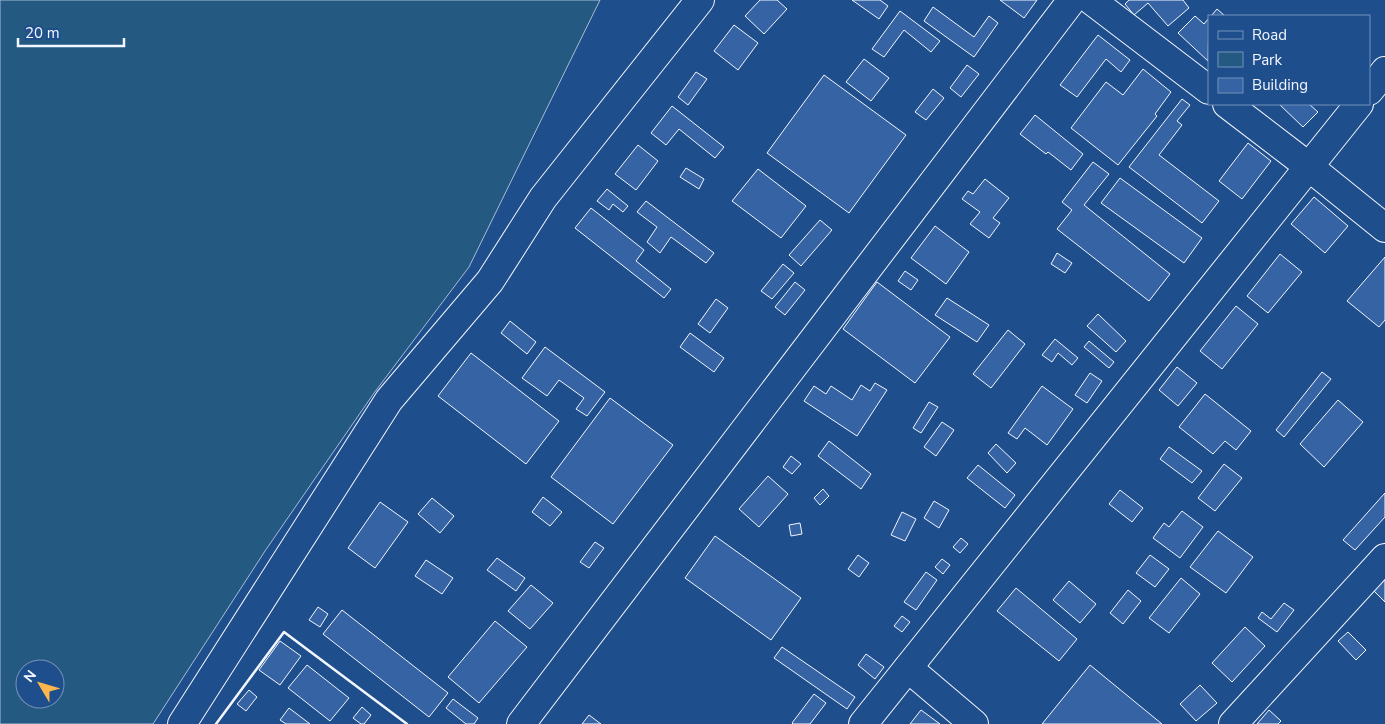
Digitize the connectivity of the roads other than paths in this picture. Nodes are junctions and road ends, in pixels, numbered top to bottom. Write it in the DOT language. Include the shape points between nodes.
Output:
graph roads {
  1 [pos="700,0"];
  2 [pos="1072,0"];
  3 [pos="1091,0"];
  4 [pos="1385,71"];
  5 [pos="1208,89"];
  6 [pos="1370,90"];
  7 [pos="1228,105"];
  8 [pos="1358,105"];
  9 [pos="1308,166"];
  10 [pos="1385,228"];
  11 [pos="1385,558"];
  12 [pos="908,668"];
  13 [pos="182,724"];
  14 [pos="520,724"];
  15 [pos="863,724"];
  16 [pos="974,724"];
  17 [pos="1233,724"];
  1 -- 13 [label="street" via="543,198 490,281 389,400"];
  2 -- 14 [label="street"];
  3 -- 5 [label="street"];
  4 -- 6 [label="street"];
  7 -- 9 [label="street"];
  8 -- 9 [label="street"];
  9 -- 10 [label="street"];
  9 -- 12 [label="street"];
  11 -- 17 [label="street"];
  12 -- 15 [label="street"];
  12 -- 16 [label="street"];
}
